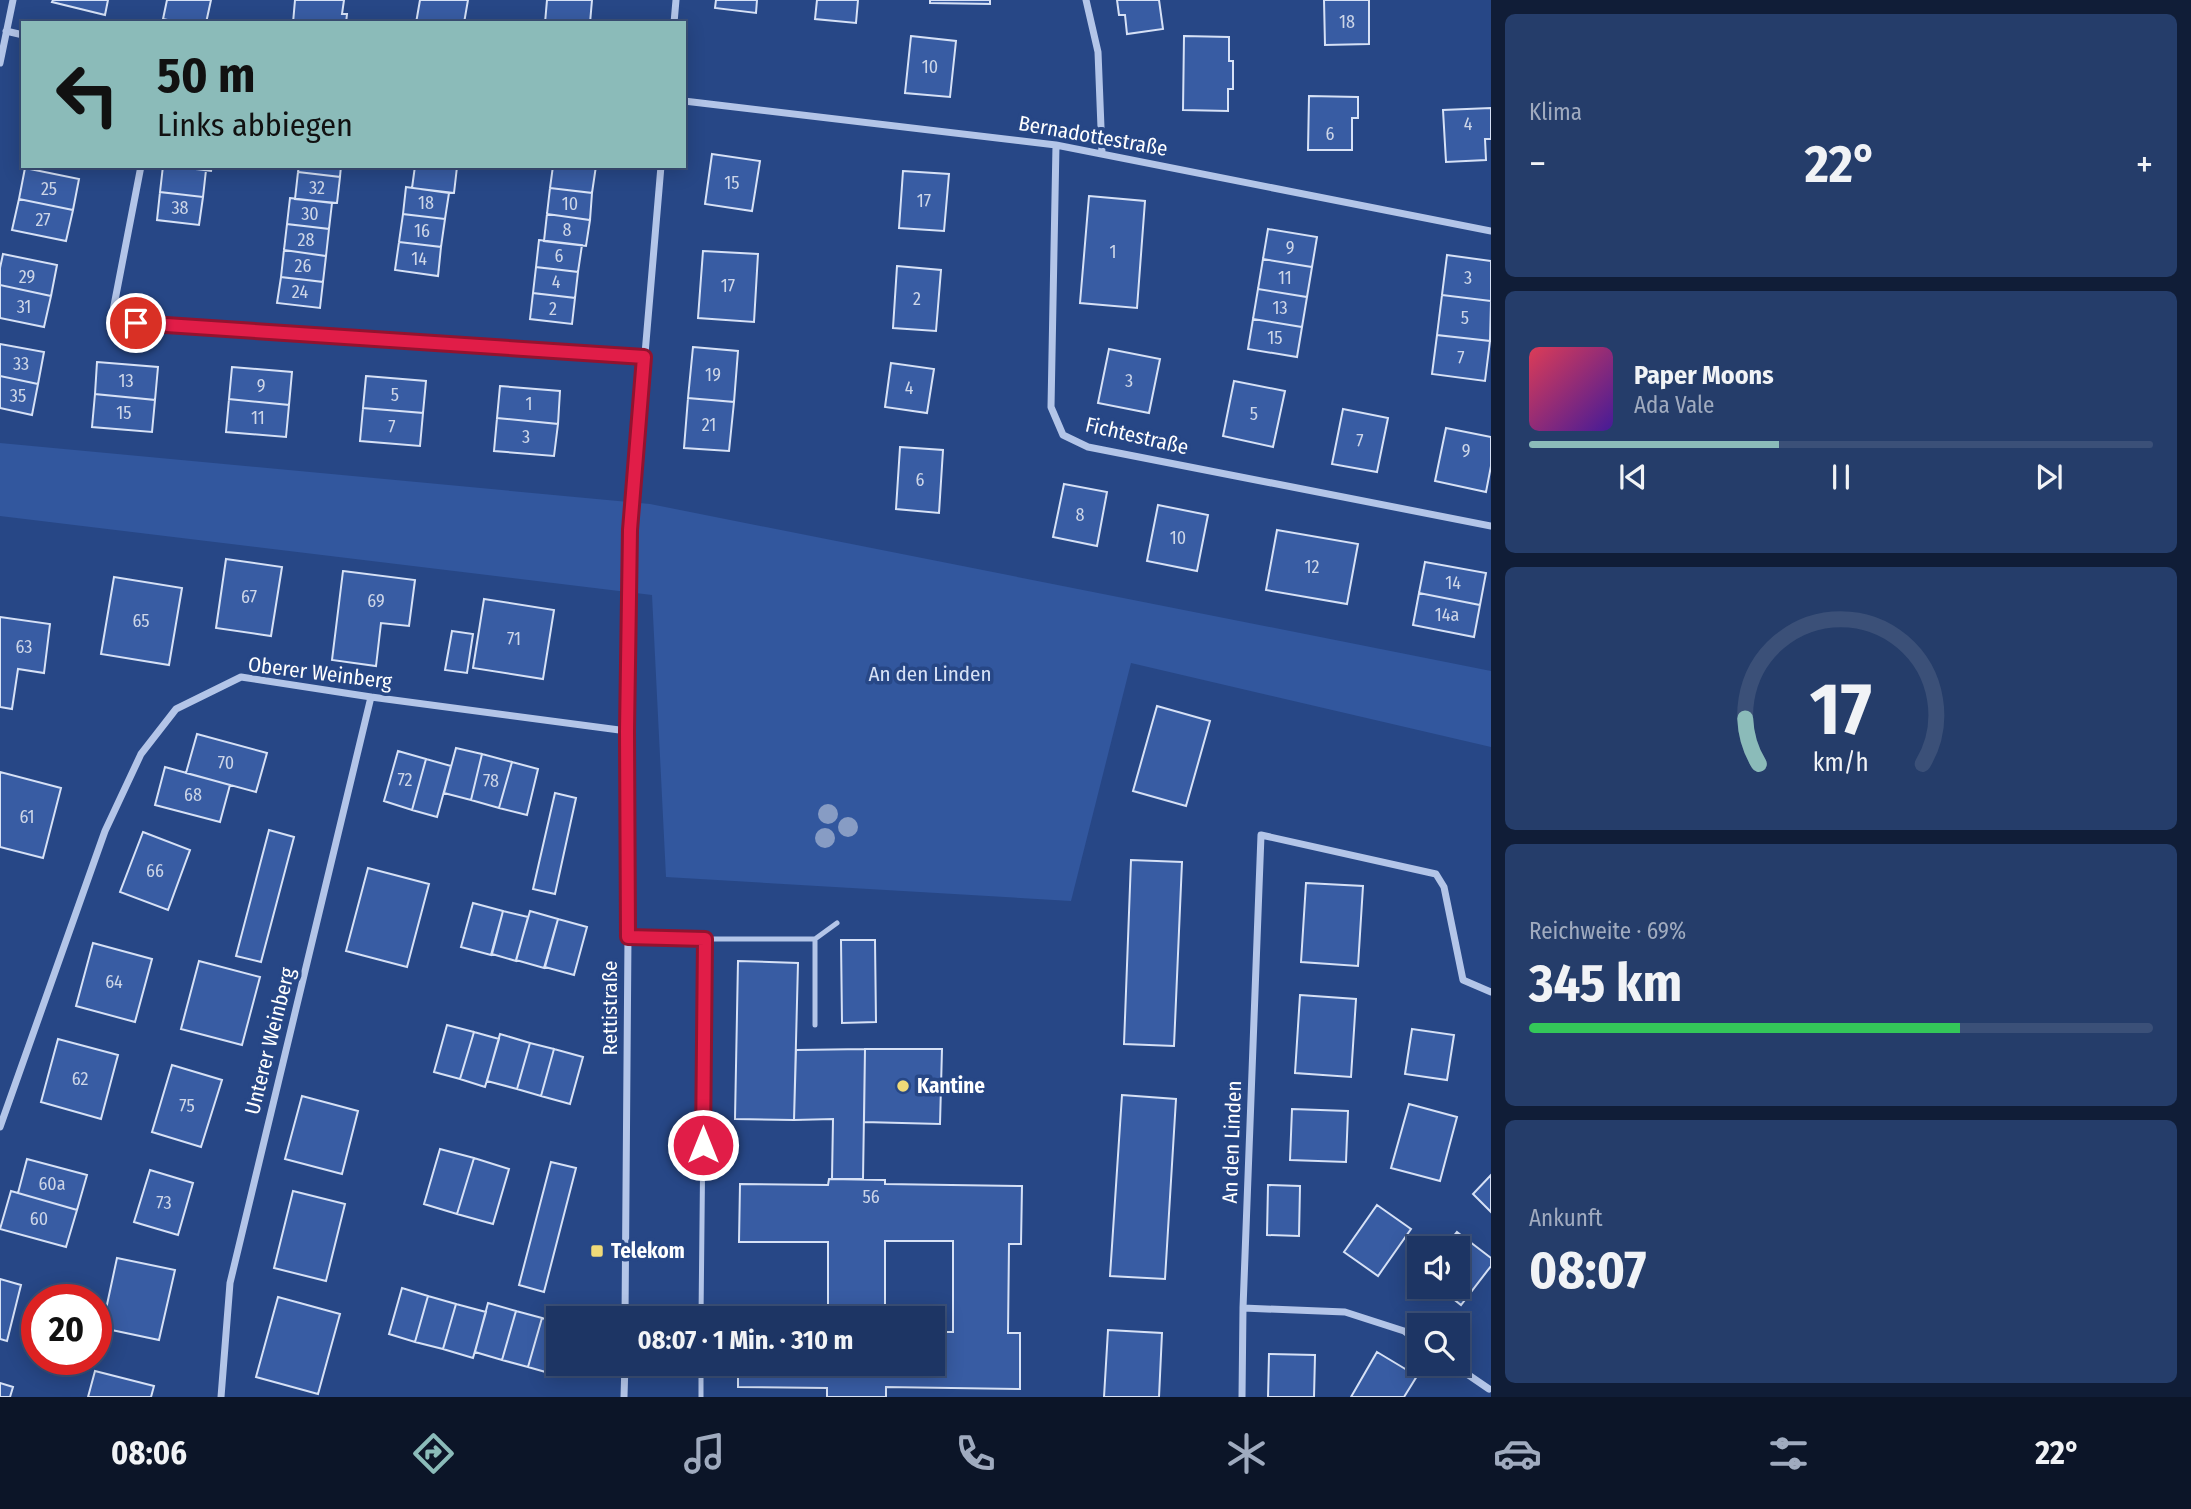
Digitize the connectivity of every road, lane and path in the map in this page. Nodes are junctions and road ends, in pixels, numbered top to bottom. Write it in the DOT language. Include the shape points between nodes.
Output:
graph roads {
  1 [pos="13,0"];
  2 [pos="676,0"];
  3 [pos="1086,0"];
  4 [pos="674,21"];
  5 [pos="6,31"];
  6 [pos="21,35"];
  7 [pos="0,64"];
  8 [pos="686,101"];
  9 [pos="1056,145"];
  10 [pos="1101,153"];
  11 [pos="141,168"];
  12 [pos="661,168"];
  13 [pos="1491,231"];
  14 [pos="644,357"];
  15 [pos="1491,526"];
  16 [pos="371,697"];
  17 [pos="627,731"];
  18 [pos="837,923"];
  19 [pos="628,937"];
  20 [pos="705,939"];
  21 [pos="815,940"];
  22 [pos="1491,992"];
  23 [pos="815,1025"];
  24 [pos="0,1127"];
  25 [pos="625,1306"];
  26 [pos="701,1306"];
  27 [pos="1243,1308"];
  28 [pos="1407,1333"];
  29 [pos="625,1376"];
  30 [pos="701,1376"];
  31 [pos="1468,1376"];
  32 [pos="1488,1391"];
  33 [pos="221,1397"];
  34 [pos="625,1397"];
  35 [pos="701,1397"];
  36 [pos="1242,1397"];
  1 -- 5 [label="street"];
  2 -- 4 [label="street"];
  3 -- 10 [label="street" via="1098,52"];
  5 -- 6 [label="street"];
  5 -- 7 [label="street"];
  8 -- 9 [label="street, Bernadottestraße"];
  9 -- 10 [label="street, Bernadottestraße"];
  9 -- 15 [label="street, Fichtestraße" via="1051,407 1063,435 1088,447"];
  10 -- 13 [label="street, Bernadottestraße"];
  11 -- 14 [label="street" via="111,321"];
  12 -- 14 [label="street, Rettistraße"];
  14 -- 17 [label="street, Rettistraße" via="630,530"];
  16 -- 17 [label="street, Oberer Weinberg"];
  16 -- 24 [label="street, Oberer Weinberg" via="241,677 176,709 141,754 105,831"];
  16 -- 33 [label="street, Unterer Weinberg" via="230,1283"];
  17 -- 19 [label="street, Rettistraße"];
  18 -- 21 [label="lane"];
  19 -- 20 [label="lane"];
  19 -- 25 [label="street, Rettistraße"];
  20 -- 21 [label="lane"];
  20 -- 26 [label="lane"];
  21 -- 23 [label="lane"];
  22 -- 27 [label="street, An den Linden" via="1463,980 1444,887 1436,874 1261,835"];
  27 -- 28 [label="street" via="1345,1312"];
  27 -- 36 [label="street, An den Linden"];
  29 -- 34 [label="street"];
  30 -- 35 [label="lane"];
  31 -- 32 [label="street"];
}
